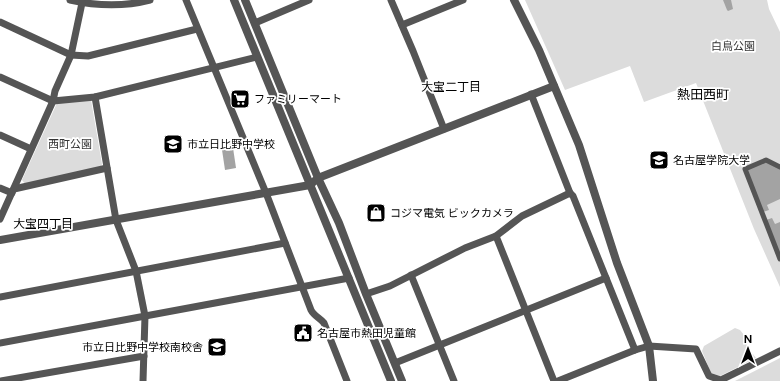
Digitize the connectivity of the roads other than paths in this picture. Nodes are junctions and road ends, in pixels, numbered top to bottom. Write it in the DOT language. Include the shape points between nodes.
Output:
graph roads {
  1 [pos="70,0"];
  2 [pos="150,0"];
  3 [pos="186,0"];
  4 [pos="234,0"];
  5 [pos="245,0"];
  6 [pos="309,0"];
  7 [pos="392,0"];
  8 [pos="463,0"];
  9 [pos="514,0"];
  10 [pos="82,2"];
  11 [pos="0,22"];
  12 [pos="255,23"];
  13 [pos="402,25"];
  14 [pos="197,29"];
  15 [pos="71,55"];
  16 [pos="257,58"];
  17 [pos="214,67"];
  18 [pos="0,77"];
  19 [pos="554,86"];
  20 [pos="531,94"];
  21 [pos="94,97"];
  22 [pos="54,101"];
  23 [pos="444,129"];
  24 [pos="0,135"];
  25 [pos="32,149"];
  26 [pos="780,167"];
  27 [pos="107,168"];
  28 [pos="318,178"];
  29 [pos="310,186"];
  30 [pos="0,188"];
  31 [pos="13,191"];
  32 [pos="266,193"];
  33 [pos="570,193"];
  34 [pos="0,219"];
  35 [pos="116,220"];
  36 [pos="496,236"];
  37 [pos="0,240"];
  38 [pos="285,243"];
  39 [pos="780,259"];
  40 [pos="136,271"];
  41 [pos="411,275"];
  42 [pos="349,278"];
  43 [pos="606,278"];
  44 [pos="303,287"];
  45 [pos="366,294"];
  46 [pos="0,297"];
  47 [pos="526,311"];
  48 [pos="145,316"];
  49 [pos="0,343"];
  50 [pos="440,345"];
  51 [pos="649,346"];
  52 [pos="635,350"];
  53 [pos="780,351"];
  54 [pos="144,356"];
  55 [pos="395,363"];
  56 [pos="1,381"];
  57 [pos="143,381"];
  58 [pos="347,381"];
  59 [pos="391,381"];
  60 [pos="402,381"];
  61 [pos="454,381"];
  62 [pos="554,381"];
  63 [pos="558,381"];
  64 [pos="653,381"];
  1 -- 10 [label="street"];
  2 -- 10 [label="street" via="123,5"];
  3 -- 14 [label="street"];
  4 -- 16 [label="street"];
  5 -- 12 [label="street"];
  6 -- 12 [label="street"];
  7 -- 13 [label="street"];
  8 -- 13 [label="street"];
  9 -- 19 [label="street"];
  10 -- 15 [label="street"];
  11 -- 15 [label="street"];
  12 -- 28 [label="street"];
  13 -- 23 [label="street"];
  14 -- 15 [label="street" via="88,56"];
  14 -- 17 [label="street"];
  15 -- 22 [label="street" via="55,92"];
  16 -- 17 [label="street"];
  16 -- 29 [label="street"];
  17 -- 21 [label="street"];
  17 -- 32 [label="street"];
  18 -- 22 [label="street"];
  19 -- 20 [label="street"];
  19 -- 51 [label="street" via="579,146 617,263"];
  20 -- 23 [label="street"];
  20 -- 33 [label="street"];
  21 -- 22 [label="street"];
  21 -- 27 [label="street"];
  22 -- 25 [label="street"];
  23 -- 28 [label="street"];
  24 -- 25 [label="street"];
  25 -- 31 [label="street"];
  26 -- 39 [label="street" via="766,160 744,169"];
  27 -- 31 [label="street"];
  27 -- 35 [label="street"];
  28 -- 29 [label="street"];
  28 -- 45 [label="street" via="339,223"];
  29 -- 32 [label="street"];
  29 -- 42 [label="street"];
  30 -- 31 [label="street"];
  31 -- 34 [label="street"];
  32 -- 35 [label="street"];
  32 -- 38 [label="street"];
  33 -- 36 [label="street" via="522,216"];
  33 -- 43 [label="street" via="574,196"];
  35 -- 37 [label="street"];
  35 -- 40 [label="street"];
  36 -- 41 [label="street" via="465,248"];
  36 -- 47 [label="street"];
  38 -- 40 [label="street"];
  38 -- 44 [label="street"];
  40 -- 46 [label="street"];
  40 -- 48 [label="street"];
  41 -- 45 [label="street"];
  41 -- 50 [label="street"];
  42 -- 44 [label="street"];
  42 -- 59 [label="street"];
  43 -- 47 [label="street"];
  43 -- 52 [label="street"];
  44 -- 48 [label="street"];
  44 -- 58 [label="street" via="314,316 324,323"];
  45 -- 55 [label="street"];
  47 -- 50 [label="street"];
  47 -- 62 [label="street"];
  48 -- 49 [label="street"];
  48 -- 54 [label="street"];
  50 -- 55 [label="street"];
  50 -- 61 [label="street"];
  51 -- 52 [label="street"];
  51 -- 53 [label="street" via="696,349 709,376 722,380"];
  51 -- 64 [label="street"];
  52 -- 63 [label="street"];
  54 -- 56 [label="street"];
  54 -- 57 [label="street"];
  55 -- 60 [label="street"];
}
